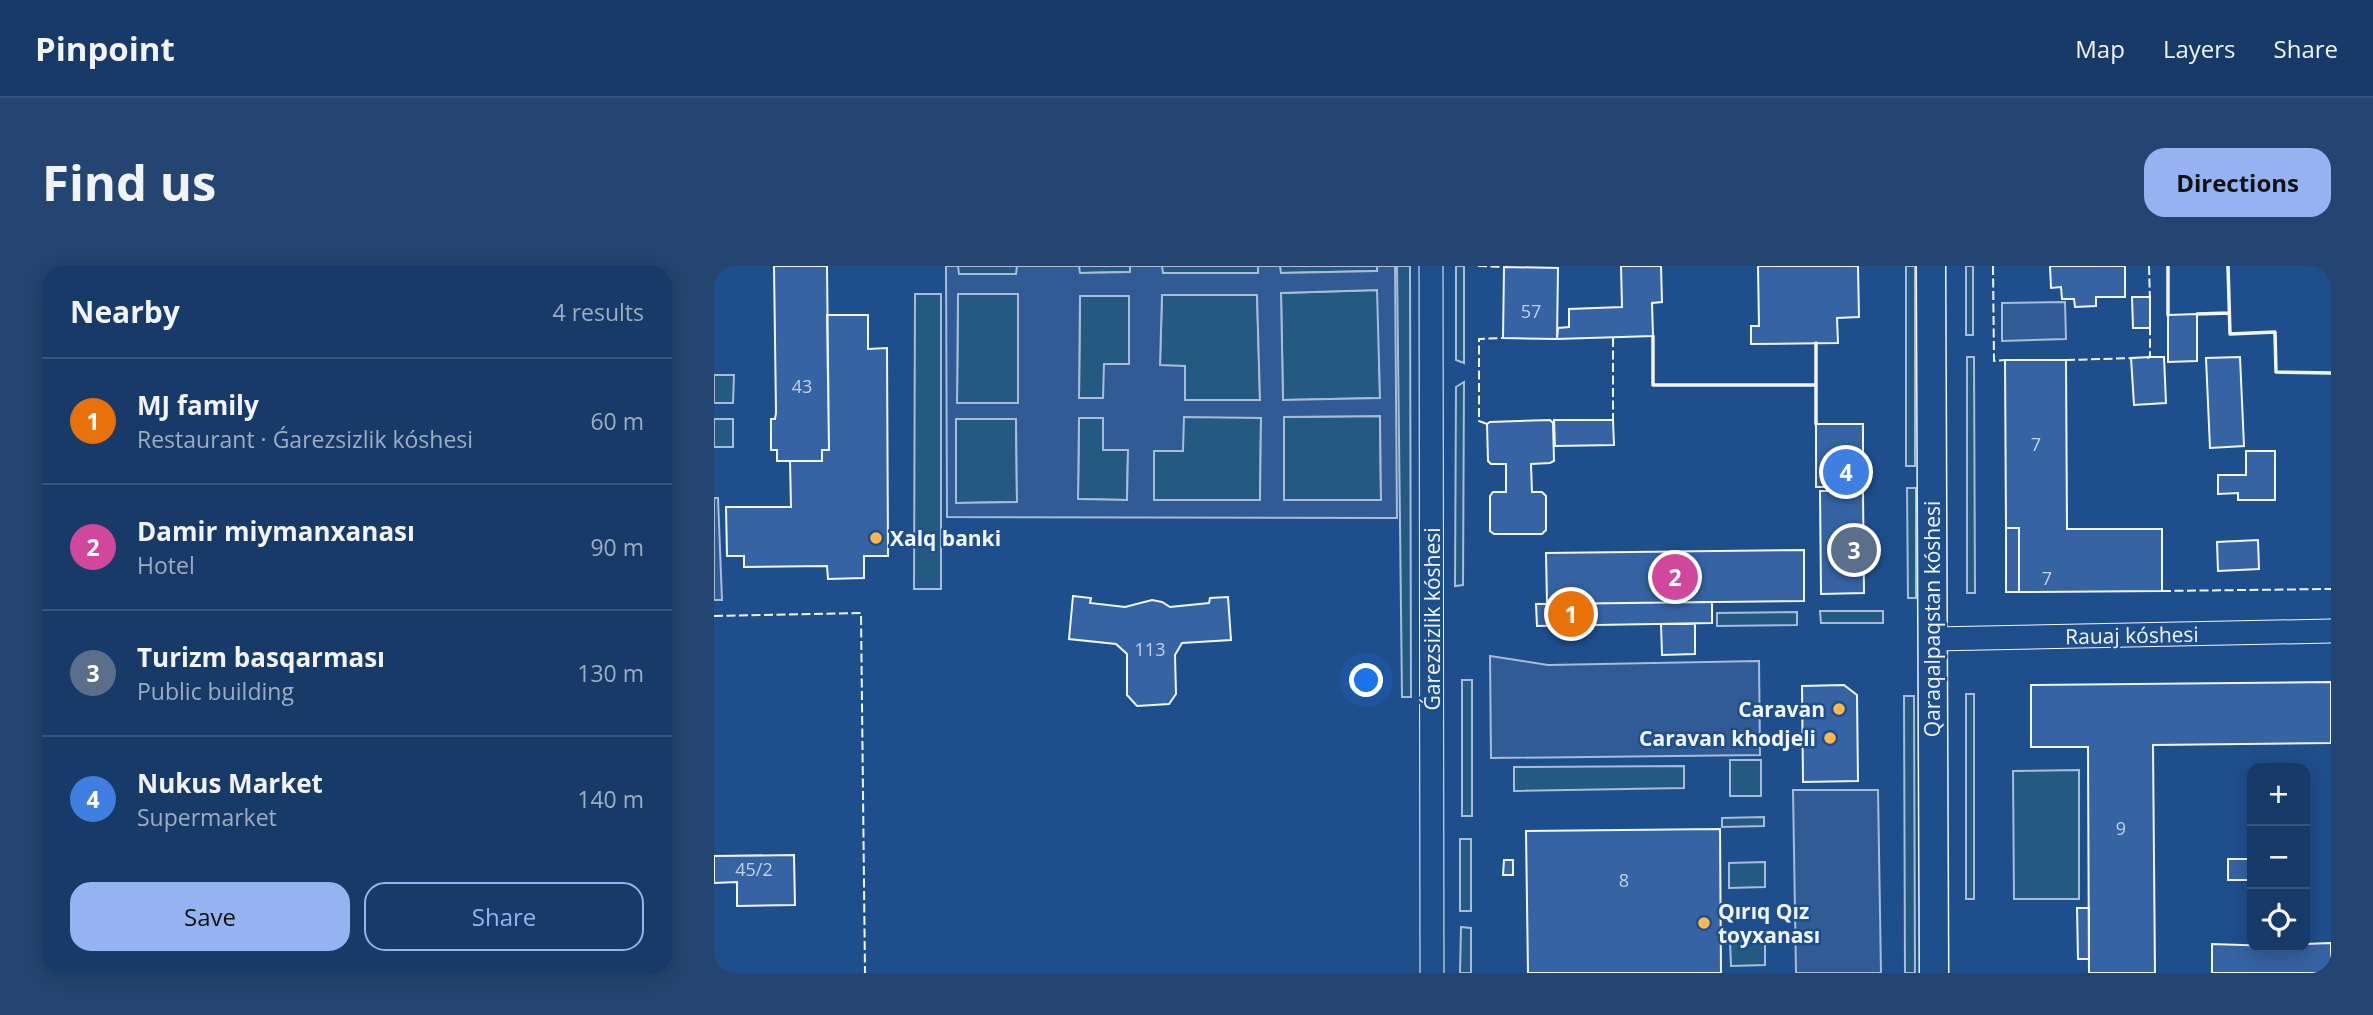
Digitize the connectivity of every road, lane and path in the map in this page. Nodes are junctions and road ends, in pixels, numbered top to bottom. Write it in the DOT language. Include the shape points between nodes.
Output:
graph roads {
  1 [pos="1431,266"];
  2 [pos="1931,266"];
  3 [pos="2331,631"];
  4 [pos="1933,639"];
  5 [pos="1432,973"];
  6 [pos="1934,973"];
  1 -- 5 [label="street, Ǵarezsizlik kóshesi"];
  2 -- 4 [label="street, Qaraqalpaqstan kóshesi"];
  3 -- 4 [label="street, Rauaj kóshesi"];
  4 -- 6 [label="street, Qaraqalpaqstan kóshesi"];
}
